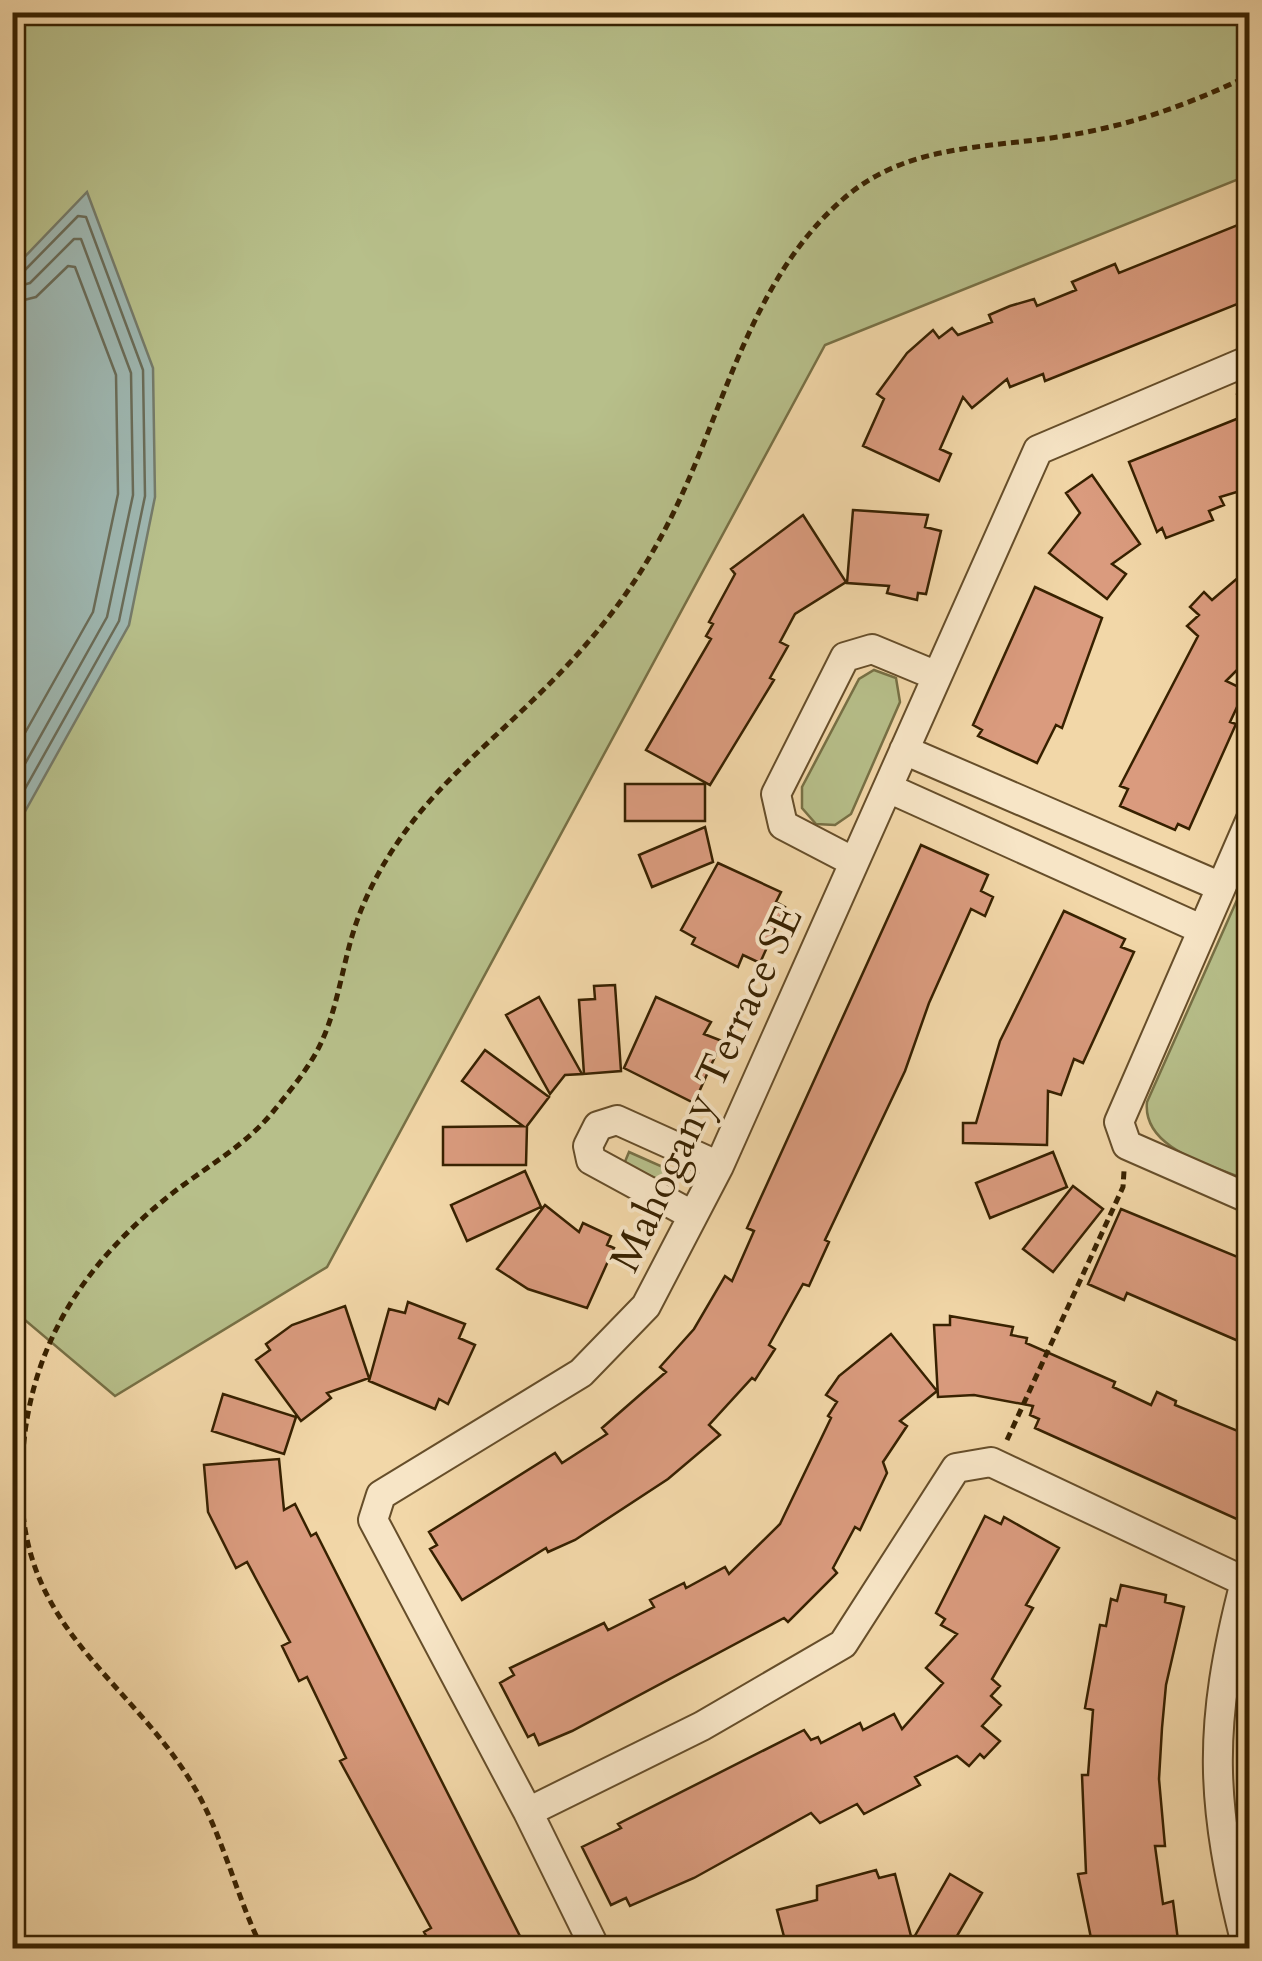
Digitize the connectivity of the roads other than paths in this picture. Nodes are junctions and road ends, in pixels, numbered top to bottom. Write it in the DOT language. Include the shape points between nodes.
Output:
graph roads {
  1 [pos="1240,364"];
  2 [pos="938,676"];
  3 [pos="904,750"];
  4 [pos="888,788"];
  5 [pos="1250,821"];
  6 [pos="854,862"];
  7 [pos="1220,886"];
  8 [pos="1201,929"];
  9 [pos="719,1166"];
  10 [pos="1250,1199"];
  11 [pos="692,1216"];
  12 [pos="1247,1583"];
  13 [pos="528,1812"];
  14 [pos="1238,1864"];
  15 [pos="595,1948"];
  16 [pos="1247,1948"];
  1 -- 2 [label="street, Mahogany Terrace SE" via="1038,450"];
  2 -- 3 [label="street, Mahogany Terrace SE"];
  2 -- 6 [label="street" via="872,649 844,657 776,794 783,825"];
  3 -- 4 [label="street, Mahogany Terrace SE"];
  3 -- 7 [label="street"];
  4 -- 6 [label="street, Mahogany Terrace SE"];
  4 -- 8 [label="street"];
  5 -- 7 [label="street"];
  6 -- 9 [label="street, Mahogany Terrace SE"];
  7 -- 8 [label="street"];
  8 -- 10 [label="street" via="1119,1122 1127,1145"];
  9 -- 11 [label="street, Mahogany Terrace SE"];
  9 -- 11 [label="street" via="617,1120 598,1126 588,1146 590,1160"];
  11 -- 13 [label="street, Mahogany Terrace SE" via="646,1306 582,1373 381,1495 373,1520"];
  12 -- 13 [label="street" via="990,1462 956,1468 844,1644 702,1726"];
  12 -- 14 [label="street" via="1217,1716 1216,1793"];
  13 -- 15 [label="street, Mahogany Terrace SE"];
  14 -- 16 [label="street"];
}
